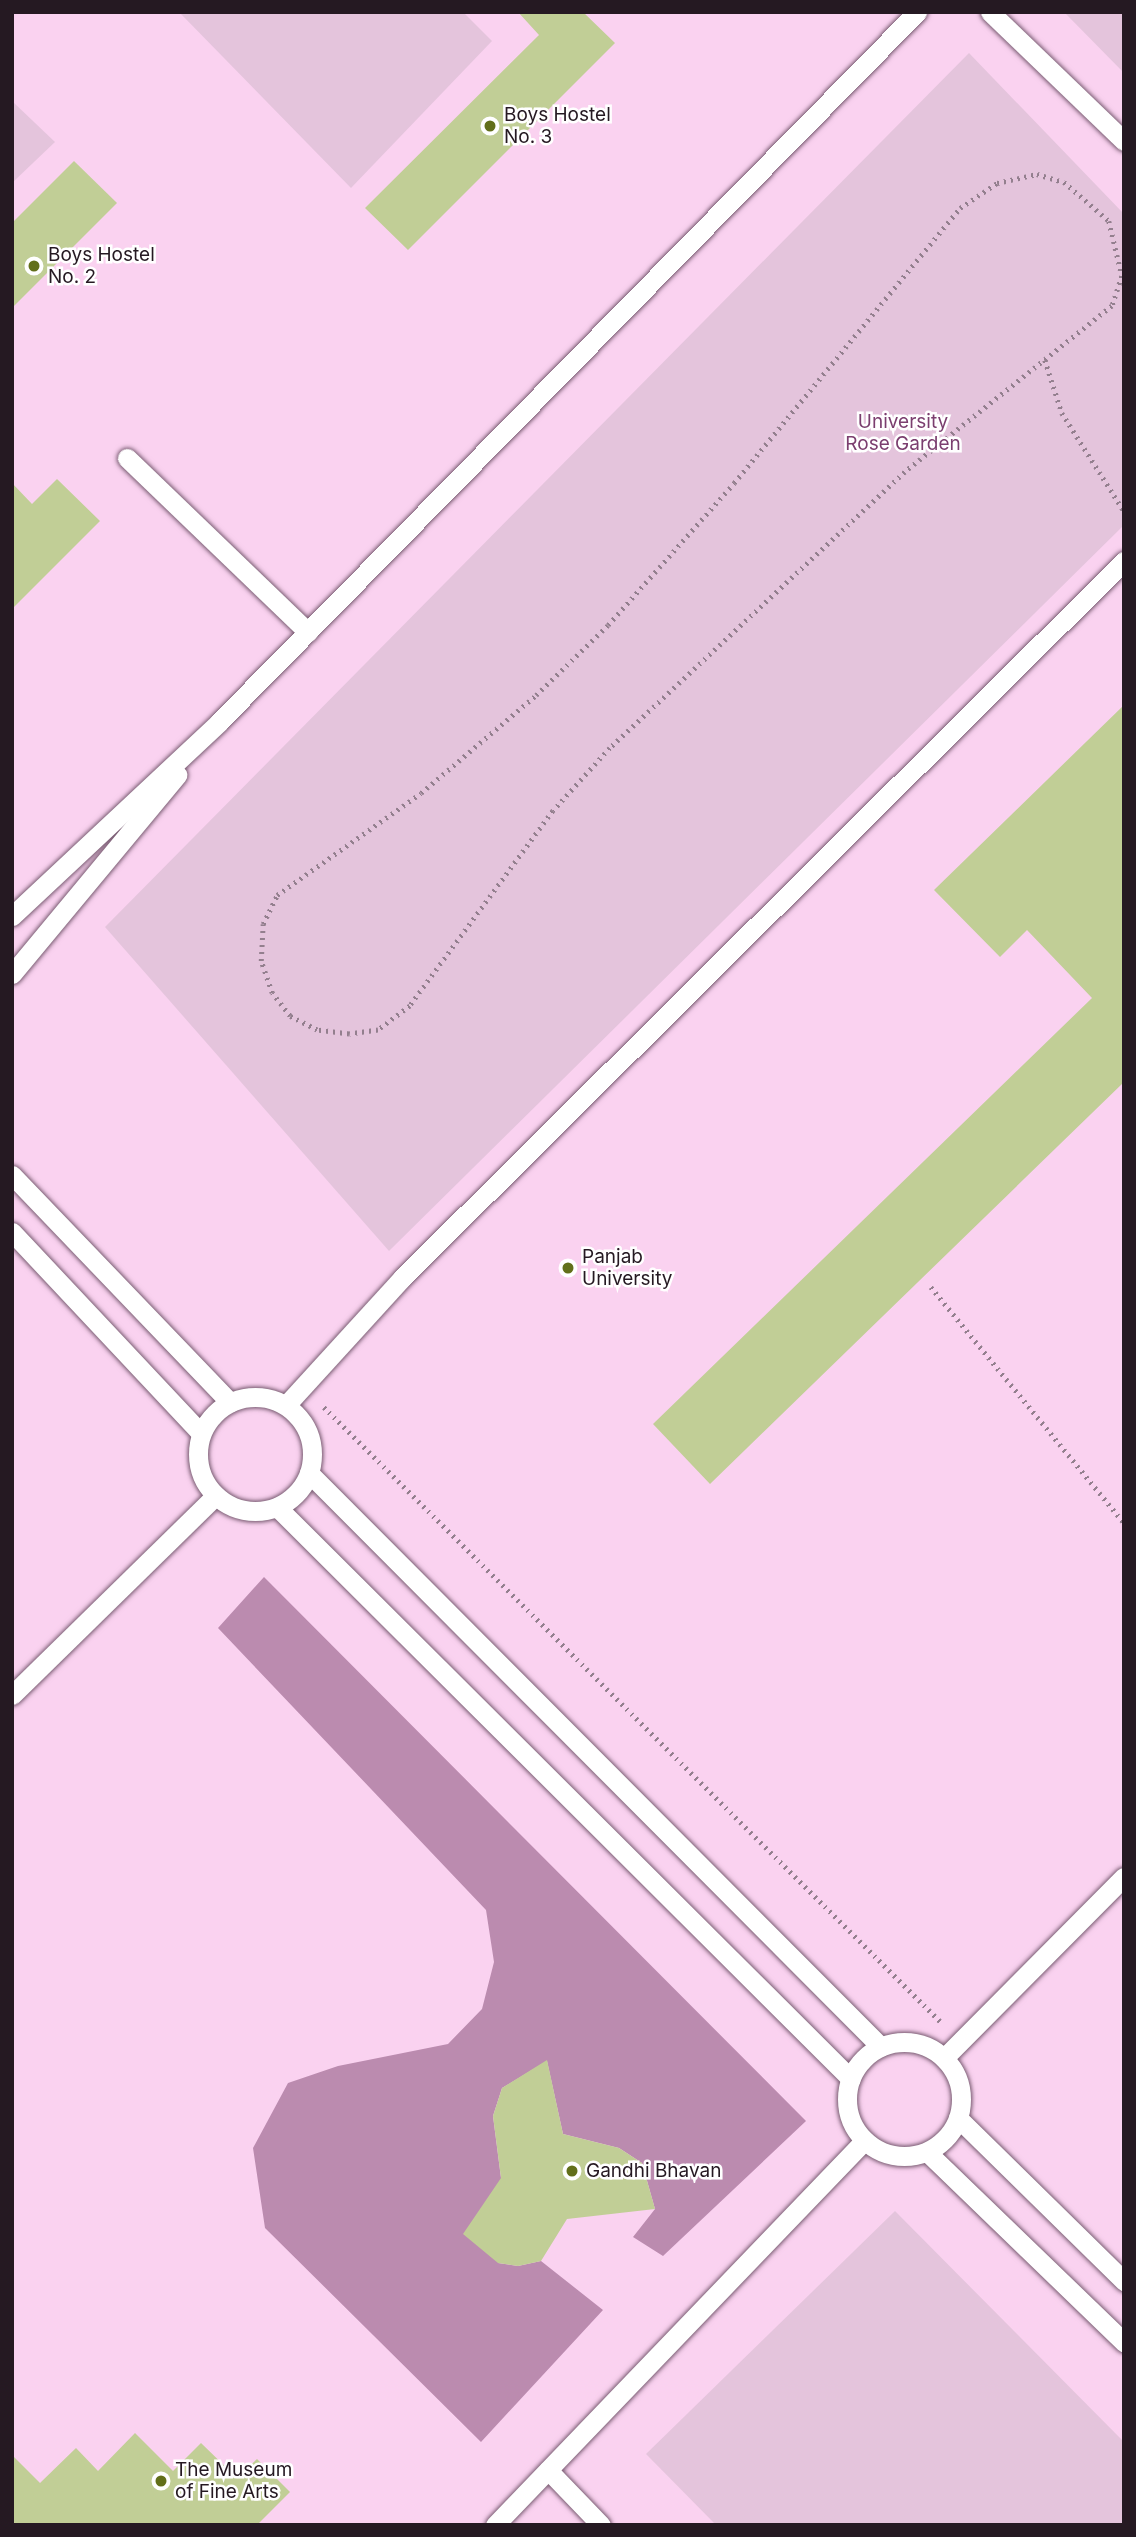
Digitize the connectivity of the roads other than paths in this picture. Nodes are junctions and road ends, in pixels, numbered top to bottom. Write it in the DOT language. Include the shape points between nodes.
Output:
graph roads {
  1 [pos="917,12"];
  2 [pos="990,12"];
  3 [pos="1124,141"];
  4 [pos="127,458"];
  5 [pos="1124,561"];
  6 [pos="308,632"];
  7 [pos="219,722"];
  8 [pos="12,916"];
  9 [pos="12,974"];
  10 [pos="12,1175"];
  11 [pos="12,1232"];
  12 [pos="230,1402"];
  13 [pos="288,1403"];
  14 [pos="201,1433"];
  15 [pos="309,1473"];
  16 [pos="215,1496"];
  17 [pos="277,1507"];
  18 [pos="12,1695"];
  19 [pos="1124,1877"];
  20 [pos="881,2048"];
  21 [pos="944,2058"];
  22 [pos="851,2078"];
  23 [pos="958,2118"];
  24 [pos="864,2141"];
  25 [pos="927,2152"];
  26 [pos="1124,2281"];
  27 [pos="1124,2342"];
  28 [pos="548,2470"];
  29 [pos="495,2525"];
  30 [pos="601,2525"];
  1 -- 6 [label="lane"];
  2 -- 3 [label="lane"];
  4 -- 6 [label="lane"];
  5 -- 13 [label="lane" via="402,1279"];
  6 -- 7 [label="lane"];
  7 -- 8 [label="lane"];
  7 -- 9 [label="lane"];
  10 -- 12 [label="lane"];
  11 -- 14 [label="lane"];
  12 -- 13 [label="lane" via="253,1396"];
  12 -- 14 [label="lane"];
  13 -- 15 [label="lane" via="307,1431 312,1453"];
  14 -- 16 [label="lane" via="200,1474"];
  15 -- 17 [label="lane" via="296,1494"];
  15 -- 20 [label="lane"];
  16 -- 17 [label="lane" via="234,1508 256,1512"];
  16 -- 18 [label="lane"];
  17 -- 22 [label="lane"];
  19 -- 21 [label="lane"];
  20 -- 21 [label="lane" via="922,2044"];
  20 -- 22 [label="lane" via="863,2060"];
  21 -- 23 [label="lane" via="958,2077"];
  22 -- 24 [label="lane" via="850,2119"];
  23 -- 25 [label="lane" via="946,2139"];
  23 -- 26 [label="lane"];
  24 -- 25 [label="lane" via="894,2155"];
  24 -- 28 [label="lane"];
  25 -- 27 [label="lane"];
  28 -- 29 [label="lane"];
  28 -- 30 [label="lane"];
}
